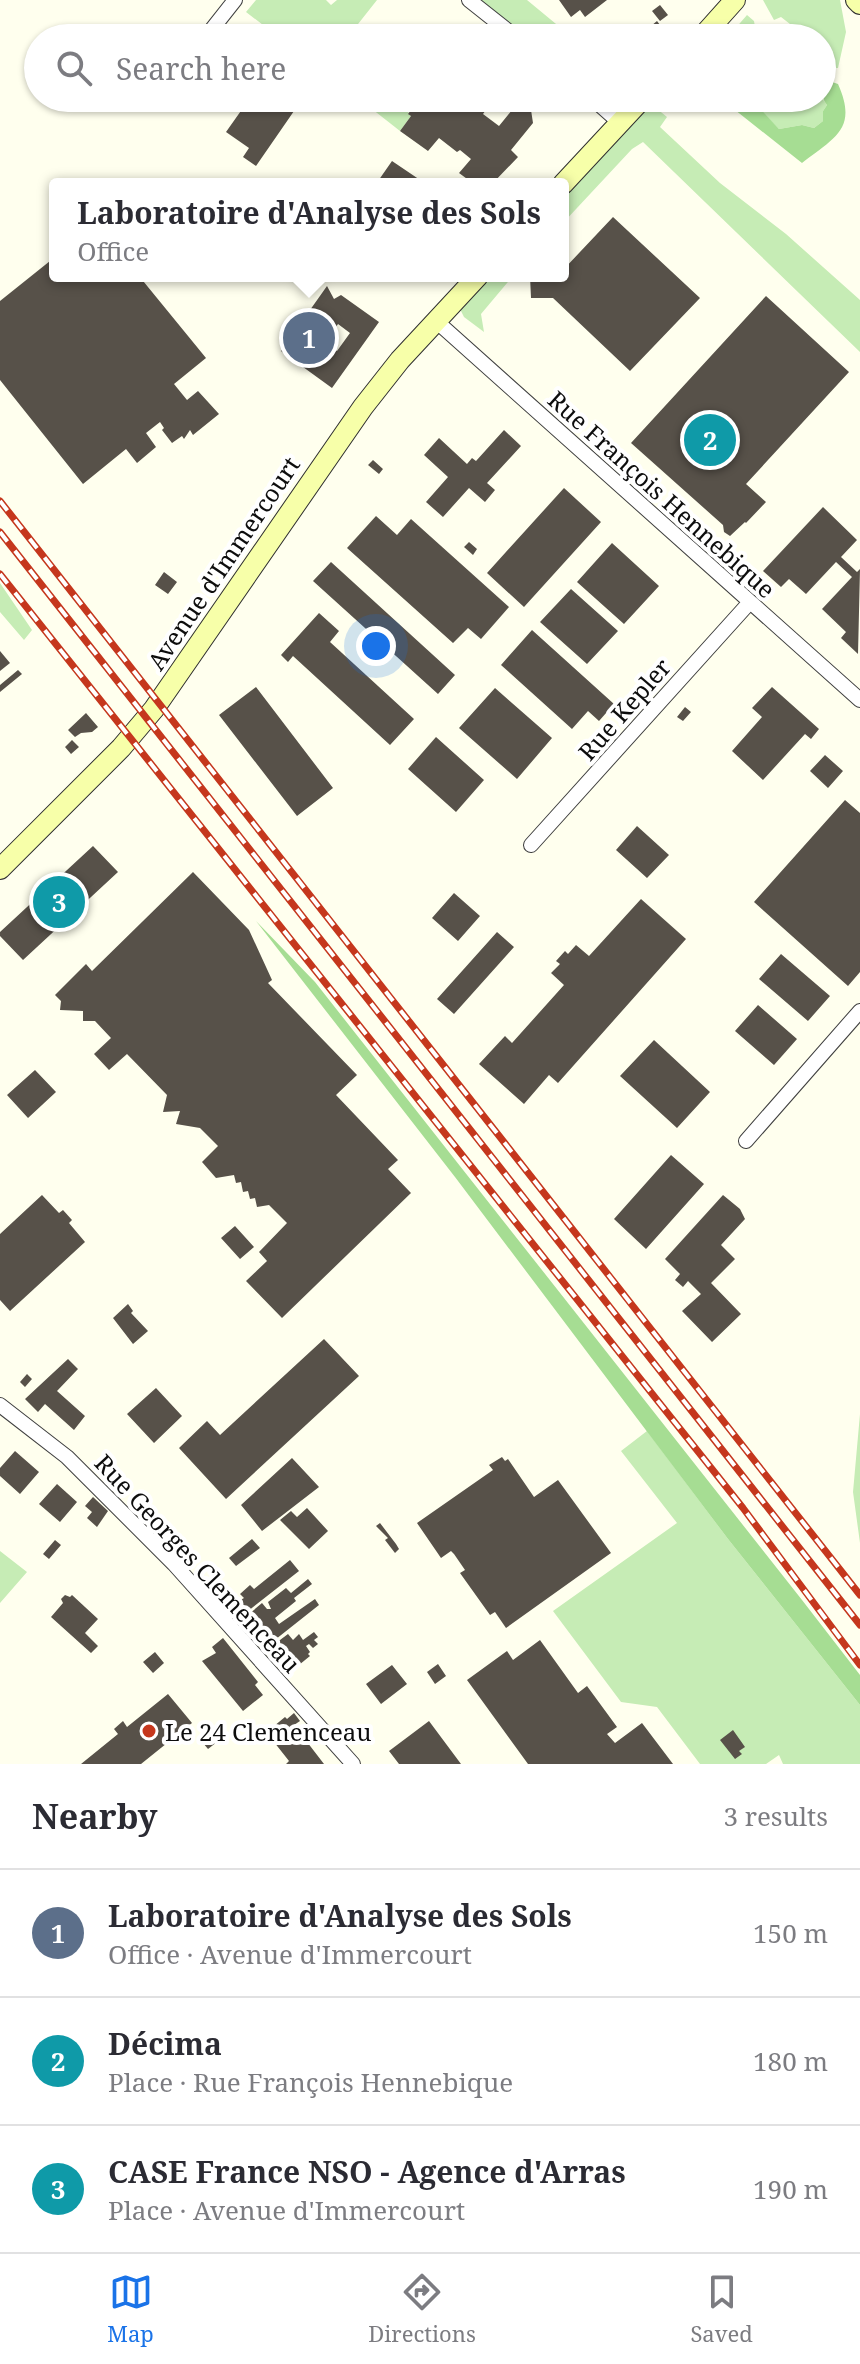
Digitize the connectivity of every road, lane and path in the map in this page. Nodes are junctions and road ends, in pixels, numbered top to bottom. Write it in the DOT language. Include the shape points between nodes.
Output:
graph roads {
  1 [pos="235,0"];
  2 [pos="469,0"];
  3 [pos="735,0"];
  4 [pos="216,24"];
  5 [pos="499,24"];
  6 [pos="714,24"];
  7 [pos="608,112"];
  8 [pos="629,112"];
  9 [pos="619,122"];
  10 [pos="568,178"];
  11 [pos="472,282"];
  12 [pos="435,320"];
  13 [pos="750,602"];
  14 [pos="860,700"];
  15 [pos="531,845"];
  16 [pos="0,869"];
  17 [pos="860,1011"];
  18 [pos="746,1141"];
  19 [pos="0,1405"];
  20 [pos="353,1764"];
  1 -- 4 [label="street"];
  2 -- 5 [label="street"];
  3 -- 6 [label="main road"];
  7 -- 9 [label="street"];
  8 -- 9 [label="main road"];
  9 -- 10 [label="main road"];
  11 -- 12 [label="main road, Avenue d'Immercourt"];
  12 -- 13 [label="street, Rue François Hennebique"];
  12 -- 16 [label="main road, Avenue d'Immercourt" via="363,407 154,709"];
  13 -- 14 [label="street, Rue François Hennebique"];
  13 -- 15 [label="street, Rue Kepler"];
  17 -- 18 [label="street"];
  19 -- 20 [label="street, Rue Georges Clemenceau" via="67,1457 164,1554"];
}
